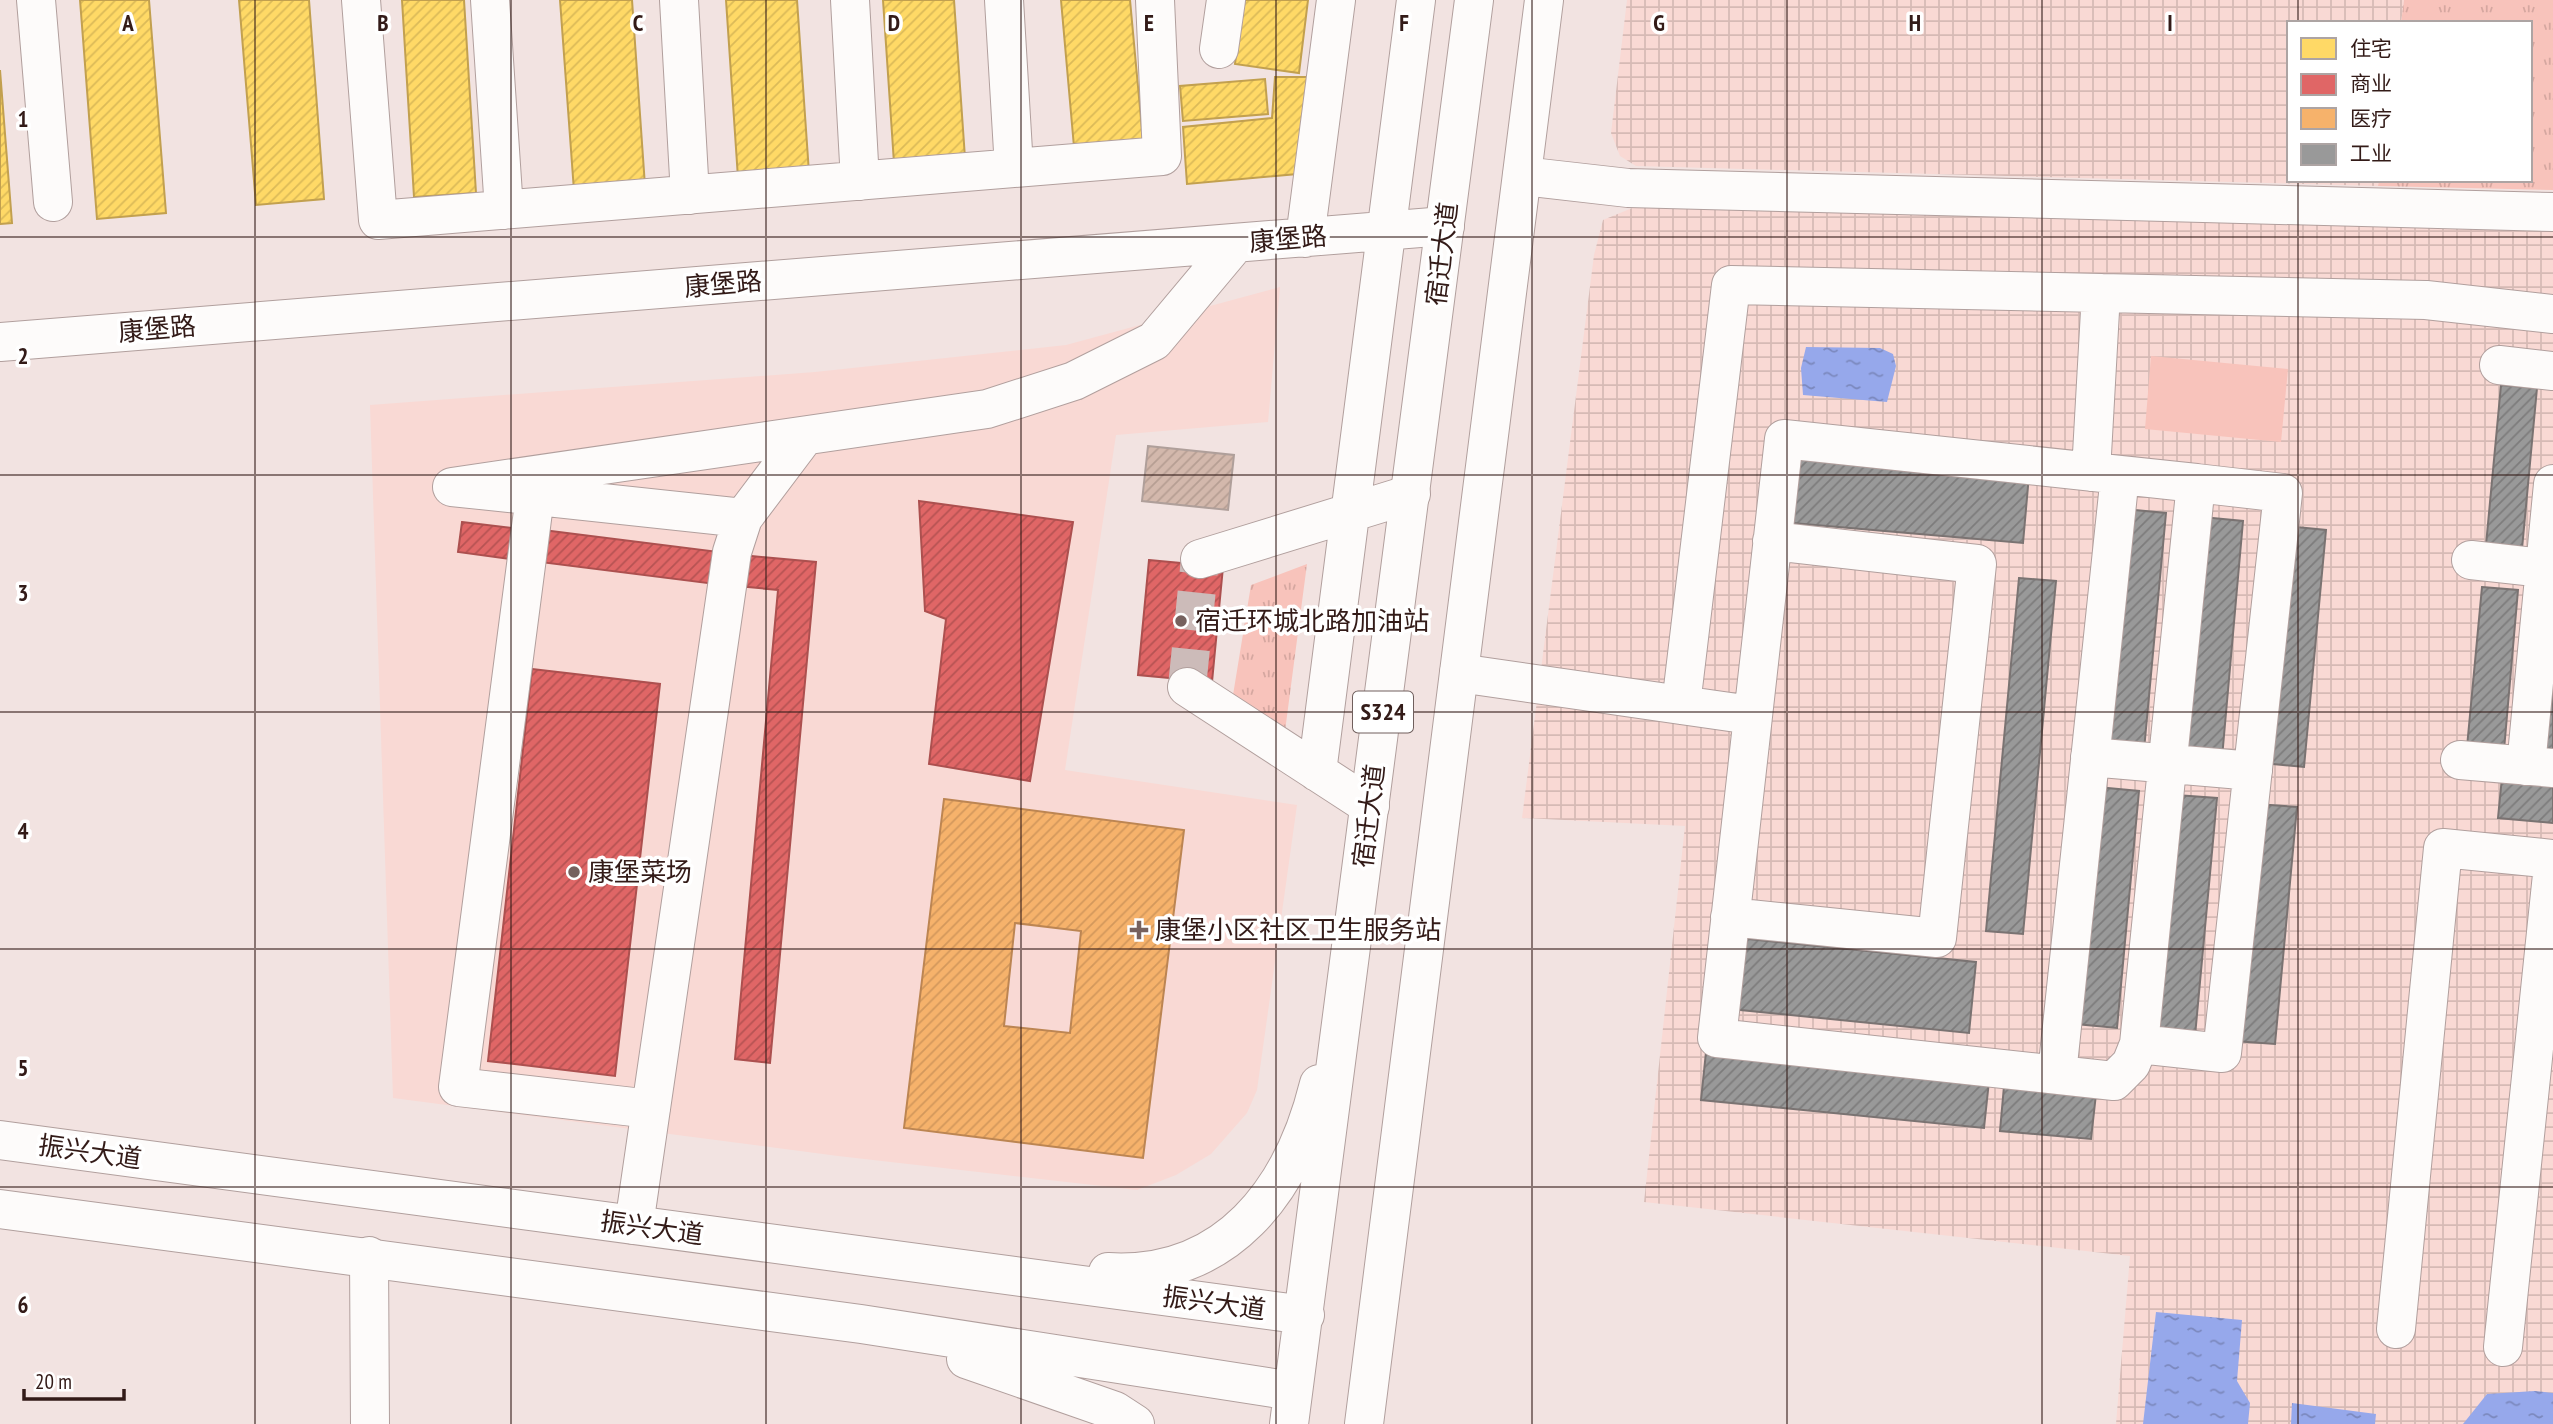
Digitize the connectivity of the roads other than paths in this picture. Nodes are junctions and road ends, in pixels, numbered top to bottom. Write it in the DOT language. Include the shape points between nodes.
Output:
graph roads {
  1 [pos="36,0"];
  2 [pos="361,0"];
  3 [pos="491,0"];
  4 [pos="679,0"];
  5 [pos="850,0"];
  6 [pos="1004,0"];
  7 [pos="1155,0"];
  8 [pos="1226,0"];
  9 [pos="1336,0"];
  10 [pos="1416,0"];
  11 [pos="1474,0"];
  12 [pos="1544,0"];
  13 [pos="1219,49"];
  14 [pos="1014,168"];
  15 [pos="1522,176"];
  16 [pos="860,181"];
  17 [pos="690,195"];
  18 [pos="52,202"];
  19 [pos="504,210"];
  20 [pos="2553,212"];
  21 [pos="1445,226"];
  22 [pos="1387,231"];
  23 [pos="1305,238"];
  24 [pos="1236,243"];
  25 [pos="2101,293"];
  26 [pos="2553,314"];
  27 [pos="0,342"];
  28 [pos="2499,365"];
  29 [pos="2553,371"];
  30 [pos="804,437"];
  31 [pos="2106,474"];
  32 [pos="2196,483"];
  33 [pos="2553,484"];
  34 [pos="1411,494"];
  35 [pos="535,496"];
  36 [pos="1350,512"];
  37 [pos="743,518"];
  38 [pos="1772,541"];
  39 [pos="1200,559"];
  40 [pos="2471,560"];
  41 [pos="2549,568"];
  42 [pos="1460,673"];
  43 [pos="1187,687"];
  44 [pos="1681,705"];
  45 [pos="1751,715"];
  46 [pos="2090,757"];
  47 [pos="2460,760"];
  48 [pos="2167,764"];
  49 [pos="2540,767"];
  50 [pos="2253,771"];
  51 [pos="1317,772"];
  52 [pos="1370,806"];
  53 [pos="2553,859"];
  54 [pos="2553,865"];
  55 [pos="1730,917"];
  56 [pos="1354,935"];
  57 [pos="2139,1044"];
  58 [pos="2057,1074"];
  59 [pos="651,1109"];
  60 [pos="0,1140"];
  61 [pos="0,1209"];
  62 [pos="634,1225"];
  63 [pos="369,1256"];
  64 [pos="886,1259"];
  65 [pos="1305,1315"];
  66 [pos="861,1324"];
  67 [pos="2396,1329"];
  68 [pos="2503,1347"];
  69 [pos="1291,1407"];
  70 [pos="370,1424"];
  71 [pos="1135,1424"];
  72 [pos="1364,1424"];
  1 -- 18 [label="main road"];
  2 -- 19 [label="main road" via="378,220"];
  3 -- 19 [label="main road"];
  4 -- 17 [label="main road"];
  5 -- 16 [label="main road"];
  6 -- 14 [label="main road"];
  7 -- 14 [label="main road" via="1162,156"];
  8 -- 13 [label="main road"];
  9 -- 23 [label="main road"];
  10 -- 22 [label="main road"];
  11 -- 21 [label="main road, 宿迁大道 / S324"];
  12 -- 15 [label="main road, S324"];
  14 -- 16 [label="main road"];
  15 -- 20 [label="main road" via="1629,188"];
  15 -- 42 [label="main road, S324"];
  16 -- 17 [label="main road"];
  17 -- 19 [label="main road"];
  21 -- 22 [label="main road, 康堡路"];
  21 -- 34 [label="main road, 宿迁大道 / S324"];
  22 -- 23 [label="main road, 康堡路"];
  22 -- 36 [label="main road"];
  23 -- 24 [label="main road, 康堡路"];
  24 -- 27 [label="main road, 康堡路"];
  24 -- 30 [label="main road" via="1154,341 1073,382 987,409"];
  25 -- 26 [label="main road" via="2426,300"];
  25 -- 31 [label="main road"];
  25 -- 44 [label="main road" via="1731,285"];
  28 -- 29 [label="main road"];
  30 -- 35 [label="main road" via="452,487"];
  30 -- 37 [label="main road"];
  31 -- 32 [label="main road"];
  31 -- 38 [label="main road" via="1784,439"];
  31 -- 46 [label="main road"];
  32 -- 48 [label="main road"];
  32 -- 50 [label="main road" via="2283,493"];
  33 -- 41 [label="main road"];
  34 -- 36 [label="main road"];
  34 -- 52 [label="main road, 宿迁大道 / S324"];
  35 -- 37 [label="main road"];
  35 -- 59 [label="main road" via="458,1087"];
  36 -- 39 [label="main road"];
  36 -- 51 [label="main road"];
  37 -- 59 [label="main road" via="732,552"];
  38 -- 45 [label="main road"];
  38 -- 55 [label="main road" via="1977,564 1937,938"];
  40 -- 41 [label="main road"];
  41 -- 49 [label="main road"];
  42 -- 44 [label="main road"];
  42 -- 72 [label="main road, S324"];
  43 -- 51 [label="main road"];
  44 -- 45 [label="main road"];
  45 -- 55 [label="main road"];
  46 -- 48 [label="main road"];
  46 -- 58 [label="main road"];
  47 -- 49 [label="main road"];
  48 -- 50 [label="main road"];
  48 -- 57 [label="main road"];
  50 -- 57 [label="main road" via="2221,1052"];
  51 -- 52 [label="main road"];
  52 -- 56 [label="main road, 宿迁大道 / S324"];
  53 -- 67 [label="main road" via="2443,849"];
  54 -- 68 [label="main road"];
  55 -- 58 [label="main road" via="1717,1038"];
  56 -- 64 [label="main road" via="1317,1091 1284,1176 1258,1213 1226,1243 1160,1269 1115,1272"];
  56 -- 65 [label="main road, 宿迁大道 / S324"];
  57 -- 58 [label="main road" via="2131,1064 2114,1081"];
  59 -- 62 [label="main road"];
  60 -- 62 [label="main road, 振兴大道"];
  61 -- 63 [label="main road"];
  62 -- 64 [label="main road, 振兴大道"];
  63 -- 66 [label="main road"];
  63 -- 70 [label="main road"];
  64 -- 65 [label="main road, 振兴大道"];
  65 -- 69 [label="main road, 宿迁大道 / S324"];
  66 -- 69 [label="main road"];
  66 -- 71 [label="main road" via="1052,1387 1115,1411"];
}
